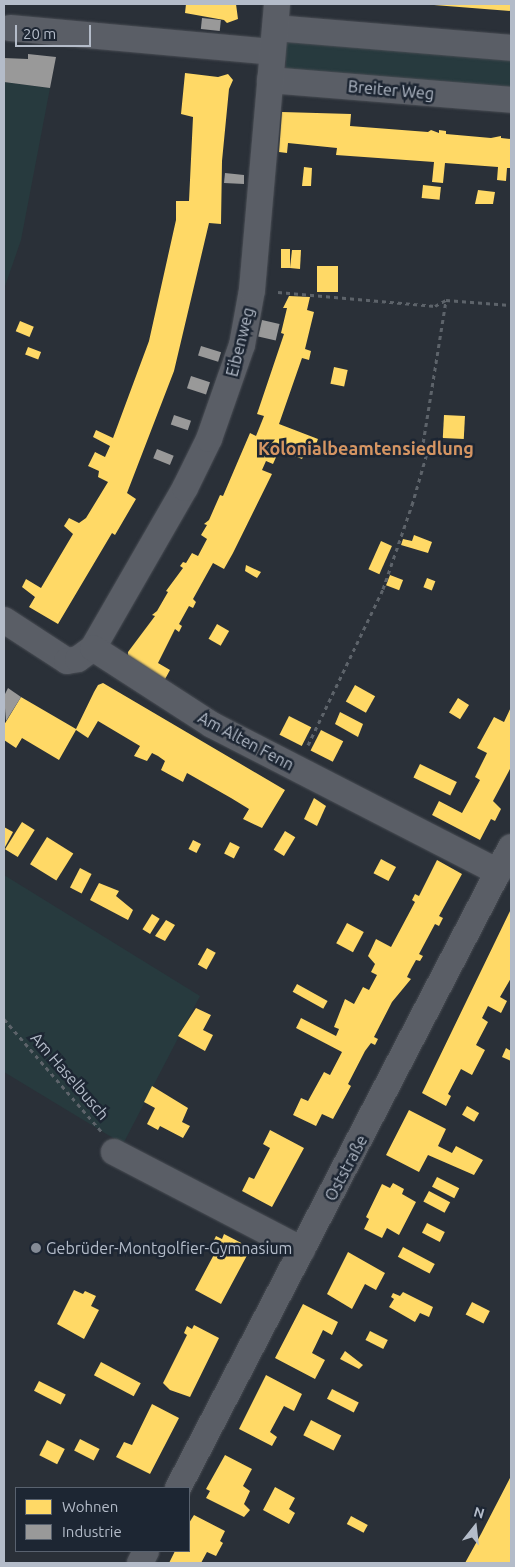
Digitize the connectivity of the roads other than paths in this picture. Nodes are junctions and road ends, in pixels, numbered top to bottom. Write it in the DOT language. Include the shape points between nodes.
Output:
graph roads {
  1 [pos="10,28"];
  2 [pos="274,28"];
  3 [pos="511,48"];
  4 [pos="270,80"];
  5 [pos="511,100"];
  6 [pos="4,620"];
  7 [pos="92,648"];
  8 [pos="511,847"];
  9 [pos="498,872"];
  10 [pos="114,1152"];
  11 [pos="302,1250"];
  12 [pos="179,1487"];
  1 -- 2 [label="street"];
  2 -- 3 [label="street"];
  2 -- 4 [label="street, Eibenweg"];
  4 -- 5 [label="street, Breiter Weg"];
  4 -- 7 [label="street, Eibenweg" via="252,290 242,345 209,438 185,488"];
  6 -- 7 [label="street" via="67,661 78,660"];
  7 -- 9 [label="street, Am Alten Fenn" via="212,725"];
  8 -- 9 [label="street, Oststraße"];
  9 -- 11 [label="street, Oststraße"];
  10 -- 11 [label="street"];
  11 -- 12 [label="street, Oststraße"];
}
